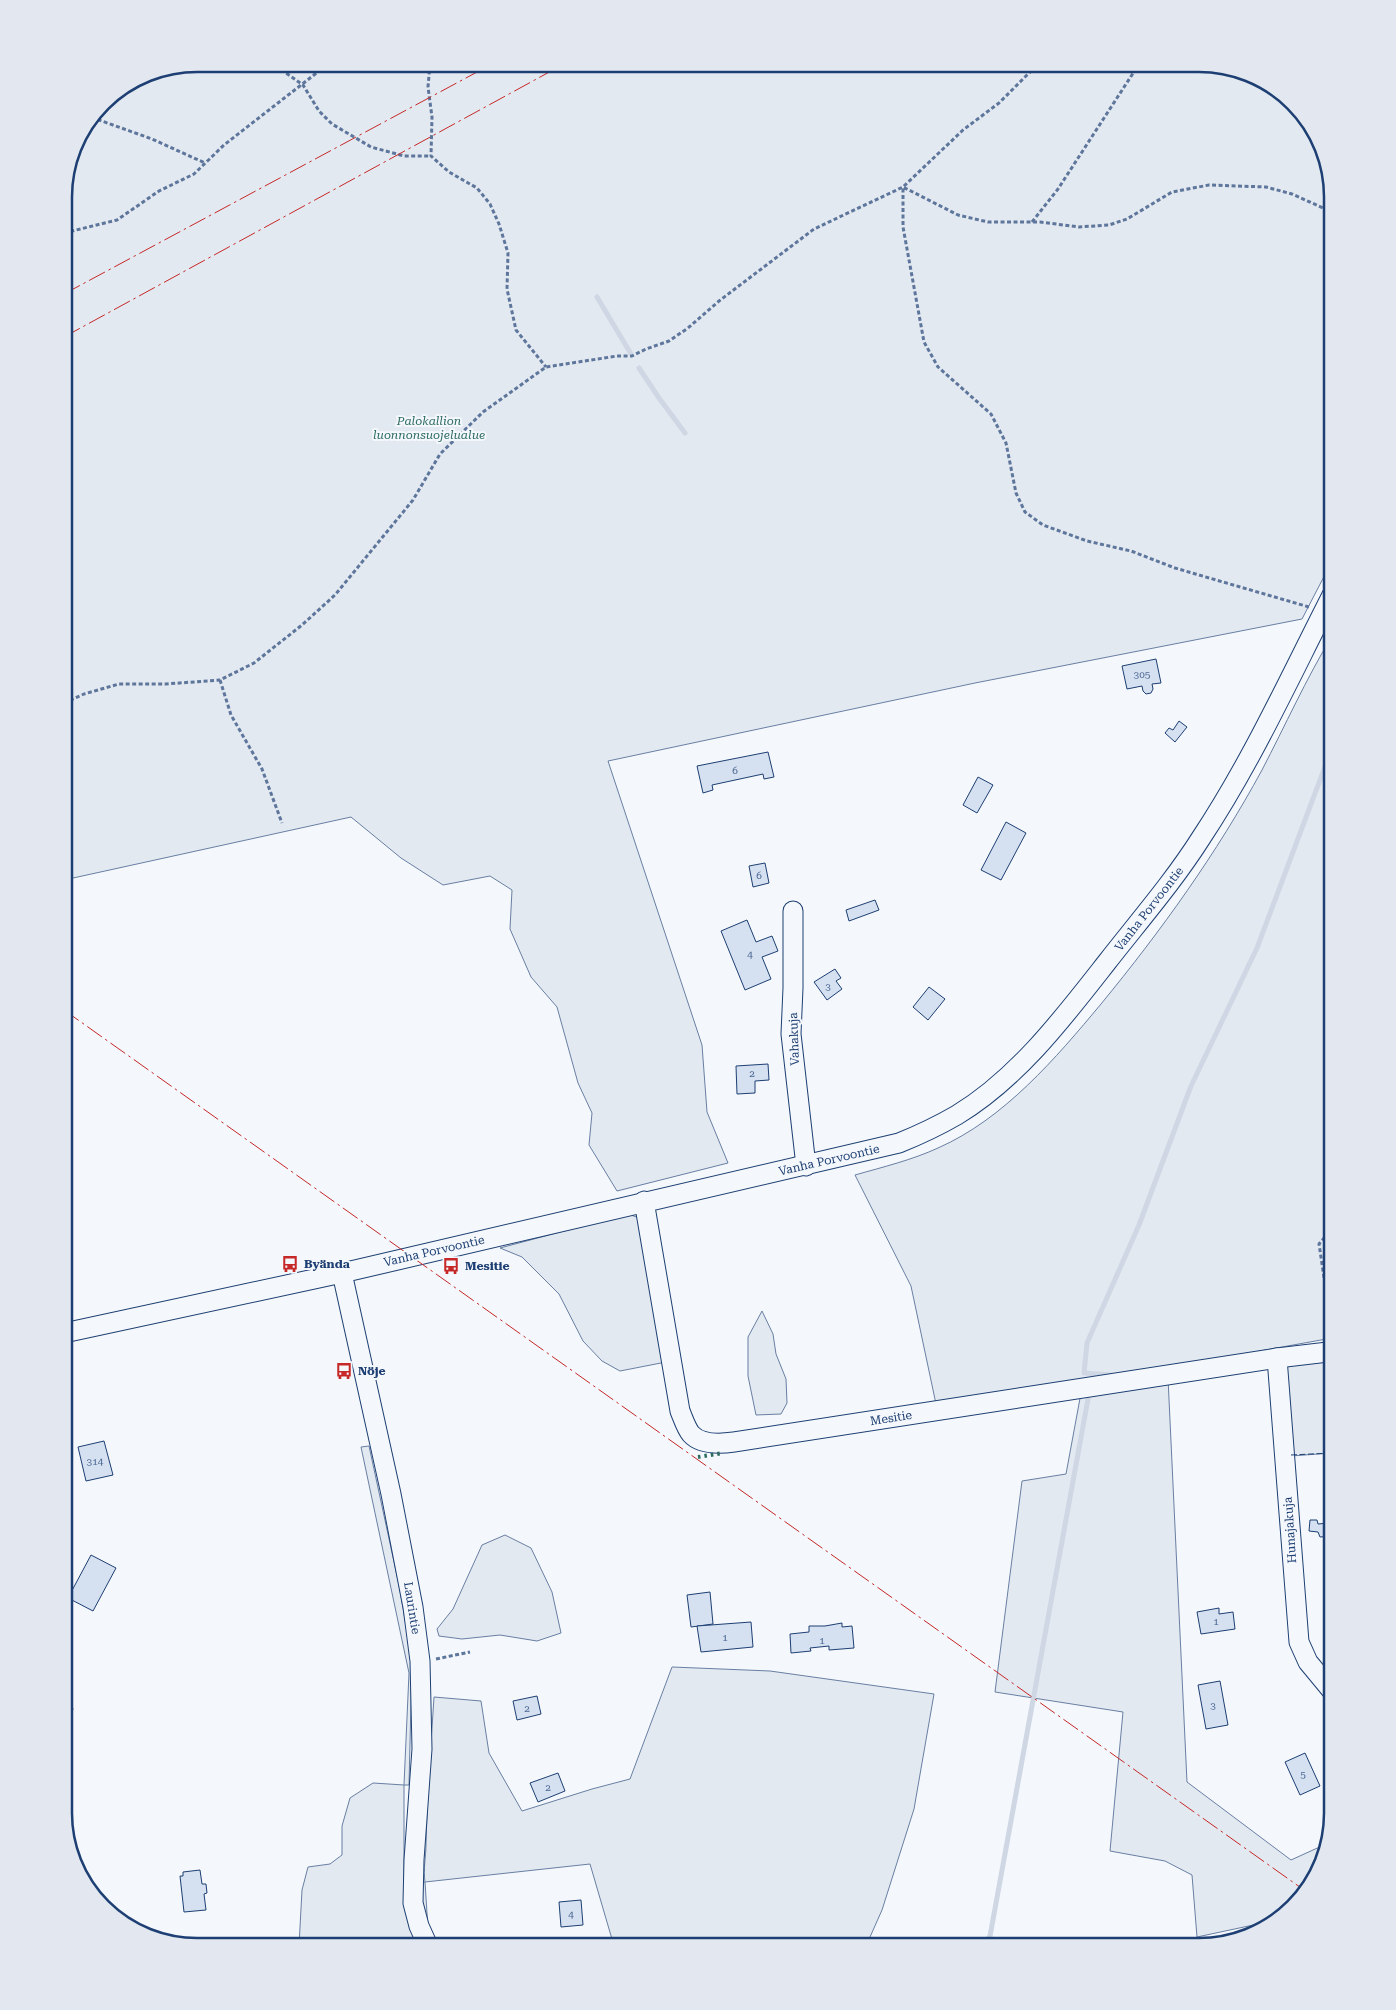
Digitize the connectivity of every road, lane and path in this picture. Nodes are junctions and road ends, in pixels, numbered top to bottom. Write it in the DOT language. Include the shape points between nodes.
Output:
graph roads {
  1 [pos="286,73"];
  2 [pos="317,73"];
  3 [pos="429,73"];
  4 [pos="1029,73"];
  5 [pos="1133,73"];
  6 [pos="303,85"];
  7 [pos="100,120"];
  8 [pos="431,156"];
  9 [pos="205,163"];
  10 [pos="903,187"];
  11 [pos="1324,208"];
  12 [pos="1032,222"];
  13 [pos="73,231"];
  14 [pos="546,367"];
  15 [pos="1324,602"];
  16 [pos="1324,611"];
  17 [pos="220,680"];
  18 [pos="73,699"];
  19 [pos="282,823"];
  20 [pos="792,911"];
  21 [pos="806,1166"];
  22 [pos="644,1201"];
  23 [pos="1324,1238"];
  24 [pos="342,1273"];
  25 [pos="1324,1277"];
  26 [pos="72,1331"];
  27 [pos="1324,1350"];
  28 [pos="1277,1358"];
  29 [pos="470,1652"];
  30 [pos="420,1661"];
  31 [pos="1324,1681"];
  32 [pos="424,1937"];
  1 -- 6 [label="path"];
  2 -- 6 [label="path"];
  3 -- 8 [label="path"];
  4 -- 10 [label="path"];
  5 -- 12 [label="path" via="1058,189"];
  6 -- 8 [label="path" via="319,112 332,124 371,147 404,156"];
  6 -- 9 [label="path"];
  7 -- 9 [label="path"];
  8 -- 14 [label="path" via="449,172 478,188 490,204 508,253 507,289 516,330"];
  9 -- 13 [label="path" via="194,174 158,191 117,220"];
  10 -- 12 [label="path" via="958,215 988,222"];
  10 -- 14 [label="path" via="814,229 669,341 632,356"];
  10 -- 15 [label="path" via="903,227 924,342 938,367 991,414 1006,443 1016,493 1025,512 1043,525 1087,541 1131,551 1175,568"];
  11 -- 12 [label="path" via="1266,187 1208,185 1172,192 1109,226"];
  14 -- 17 [label="path" via="482,412 440,454 413,500 334,595 254,663"];
  16 -- 21 [label="street, Vanha Porvoontie" via="1260,739 1202,838 1067,1012 1019,1065 990,1091 930,1130 899,1143"];
  17 -- 18 [label="path" via="119,684"];
  17 -- 19 [label="path" via="231,715 262,769"];
  20 -- 21 [label="street, Vahakuja" via="791,1034"];
  21 -- 22 [label="street, Vanha Porvoontie"];
  22 -- 24 [label="street, Vanha Porvoontie"];
  22 -- 28 [label="street, Mesitie" via="680,1411 691,1434 705,1442 734,1442"];
  23 -- 25 [label="path" via="1319,1244"];
  24 -- 26 [label="street, Vanha Porvoontie"];
  24 -- 30 [label="street, Laurintie" via="391,1494"];
  27 -- 28 [label="street, Mesitie"];
  28 -- 31 [label="street, Hunajakuja" via="1299,1642 1308,1662"];
  29 -- 30 [label="path"];
  30 -- 32 [label="street, Laurintie" via="422,1749 413,1903"];
}
